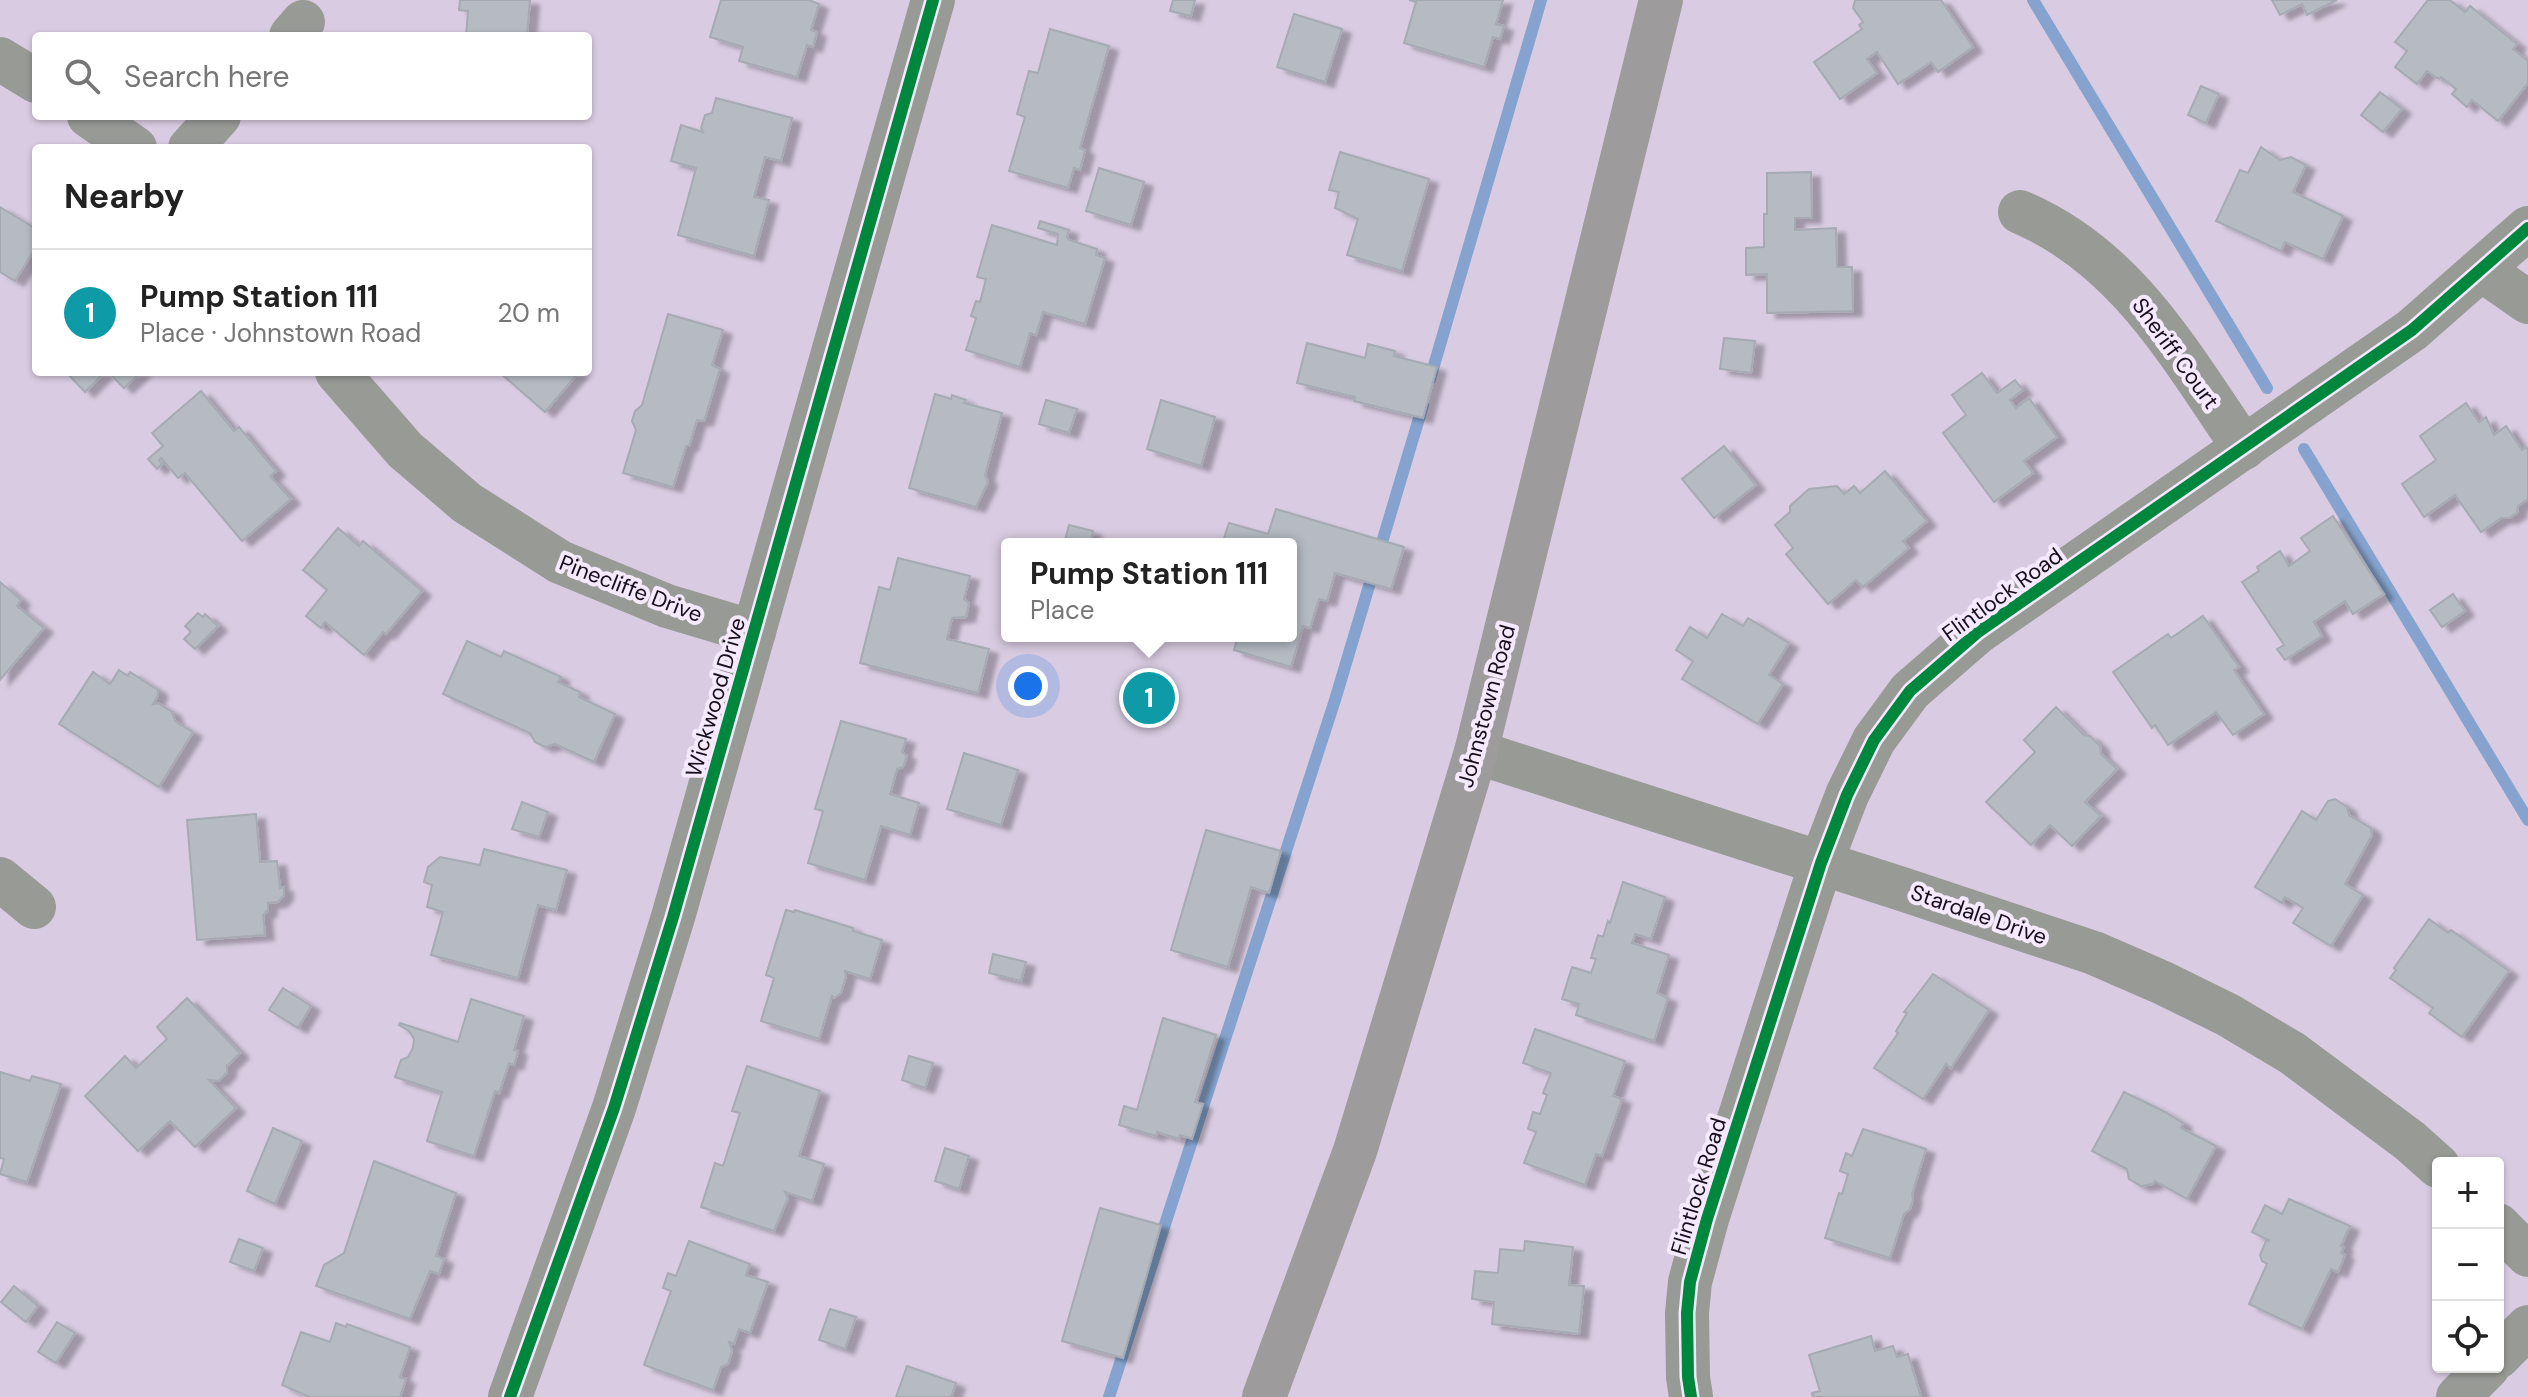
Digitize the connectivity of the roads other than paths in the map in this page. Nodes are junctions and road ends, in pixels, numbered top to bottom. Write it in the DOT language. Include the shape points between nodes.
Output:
graph roads {
  1 [pos="933,0"];
  2 [pos="1661,0"];
  3 [pos="0,59"];
  4 [pos="32,79"];
  5 [pos="95,120"];
  6 [pos="215,120"];
  7 [pos="129,144"];
  8 [pos="194,144"];
  9 [pos="2020,212"];
  10 [pos="2528,228"];
  11 [pos="2482,270"];
  12 [pos="2528,302"];
  13 [pos="340,376"];
  14 [pos="2244,448"];
  15 [pos="754,632"];
  16 [pos="1476,752"];
  17 [pos="1821,863"];
  18 [pos="0,879"];
  19 [pos="34,907"];
  20 [pos="2432,1161"];
  21 [pos="2502,1229"];
  22 [pos="2528,1255"];
  23 [pos="2528,1327"];
  24 [pos="2504,1351"];
  25 [pos="2482,1373"];
  26 [pos="510,1397"];
  27 [pos="1264,1397"];
  28 [pos="1691,1397"];
  29 [pos="2458,1397"];
  1 -- 15 [label="street, Wickwood Drive"];
  2 -- 16 [label="main road, Johnstown Road"];
  3 -- 4 [label="street"];
  5 -- 7 [label="street"];
  6 -- 8 [label="street"];
  9 -- 14 [label="street, Sheriff Court" via="2084,247 2145,306"];
  10 -- 11 [label="street, Flintlock Road"];
  11 -- 12 [label="street"];
  11 -- 14 [label="street, Flintlock Road" via="2412,330"];
  13 -- 15 [label="street, Pinecliffe Drive" via="405,450 457,495 546,554 667,606"];
  14 -- 17 [label="street, Flintlock Road" via="1978,632 1910,691 1874,740"];
  15 -- 26 [label="street, Wickwood Drive" via="614,1108"];
  16 -- 17 [label="street, Stardale Drive"];
  16 -- 27 [label="main road, Johnstown Road" via="1355,1151"];
  17 -- 20 [label="street, Stardale Drive" via="2094,953 2163,983 2292,1053"];
  17 -- 28 [label="street, Flintlock Road" via="1690,1282"];
  18 -- 19 [label="street"];
  21 -- 22 [label="street"];
  23 -- 24 [label="street"];
  25 -- 29 [label="street"];
}
